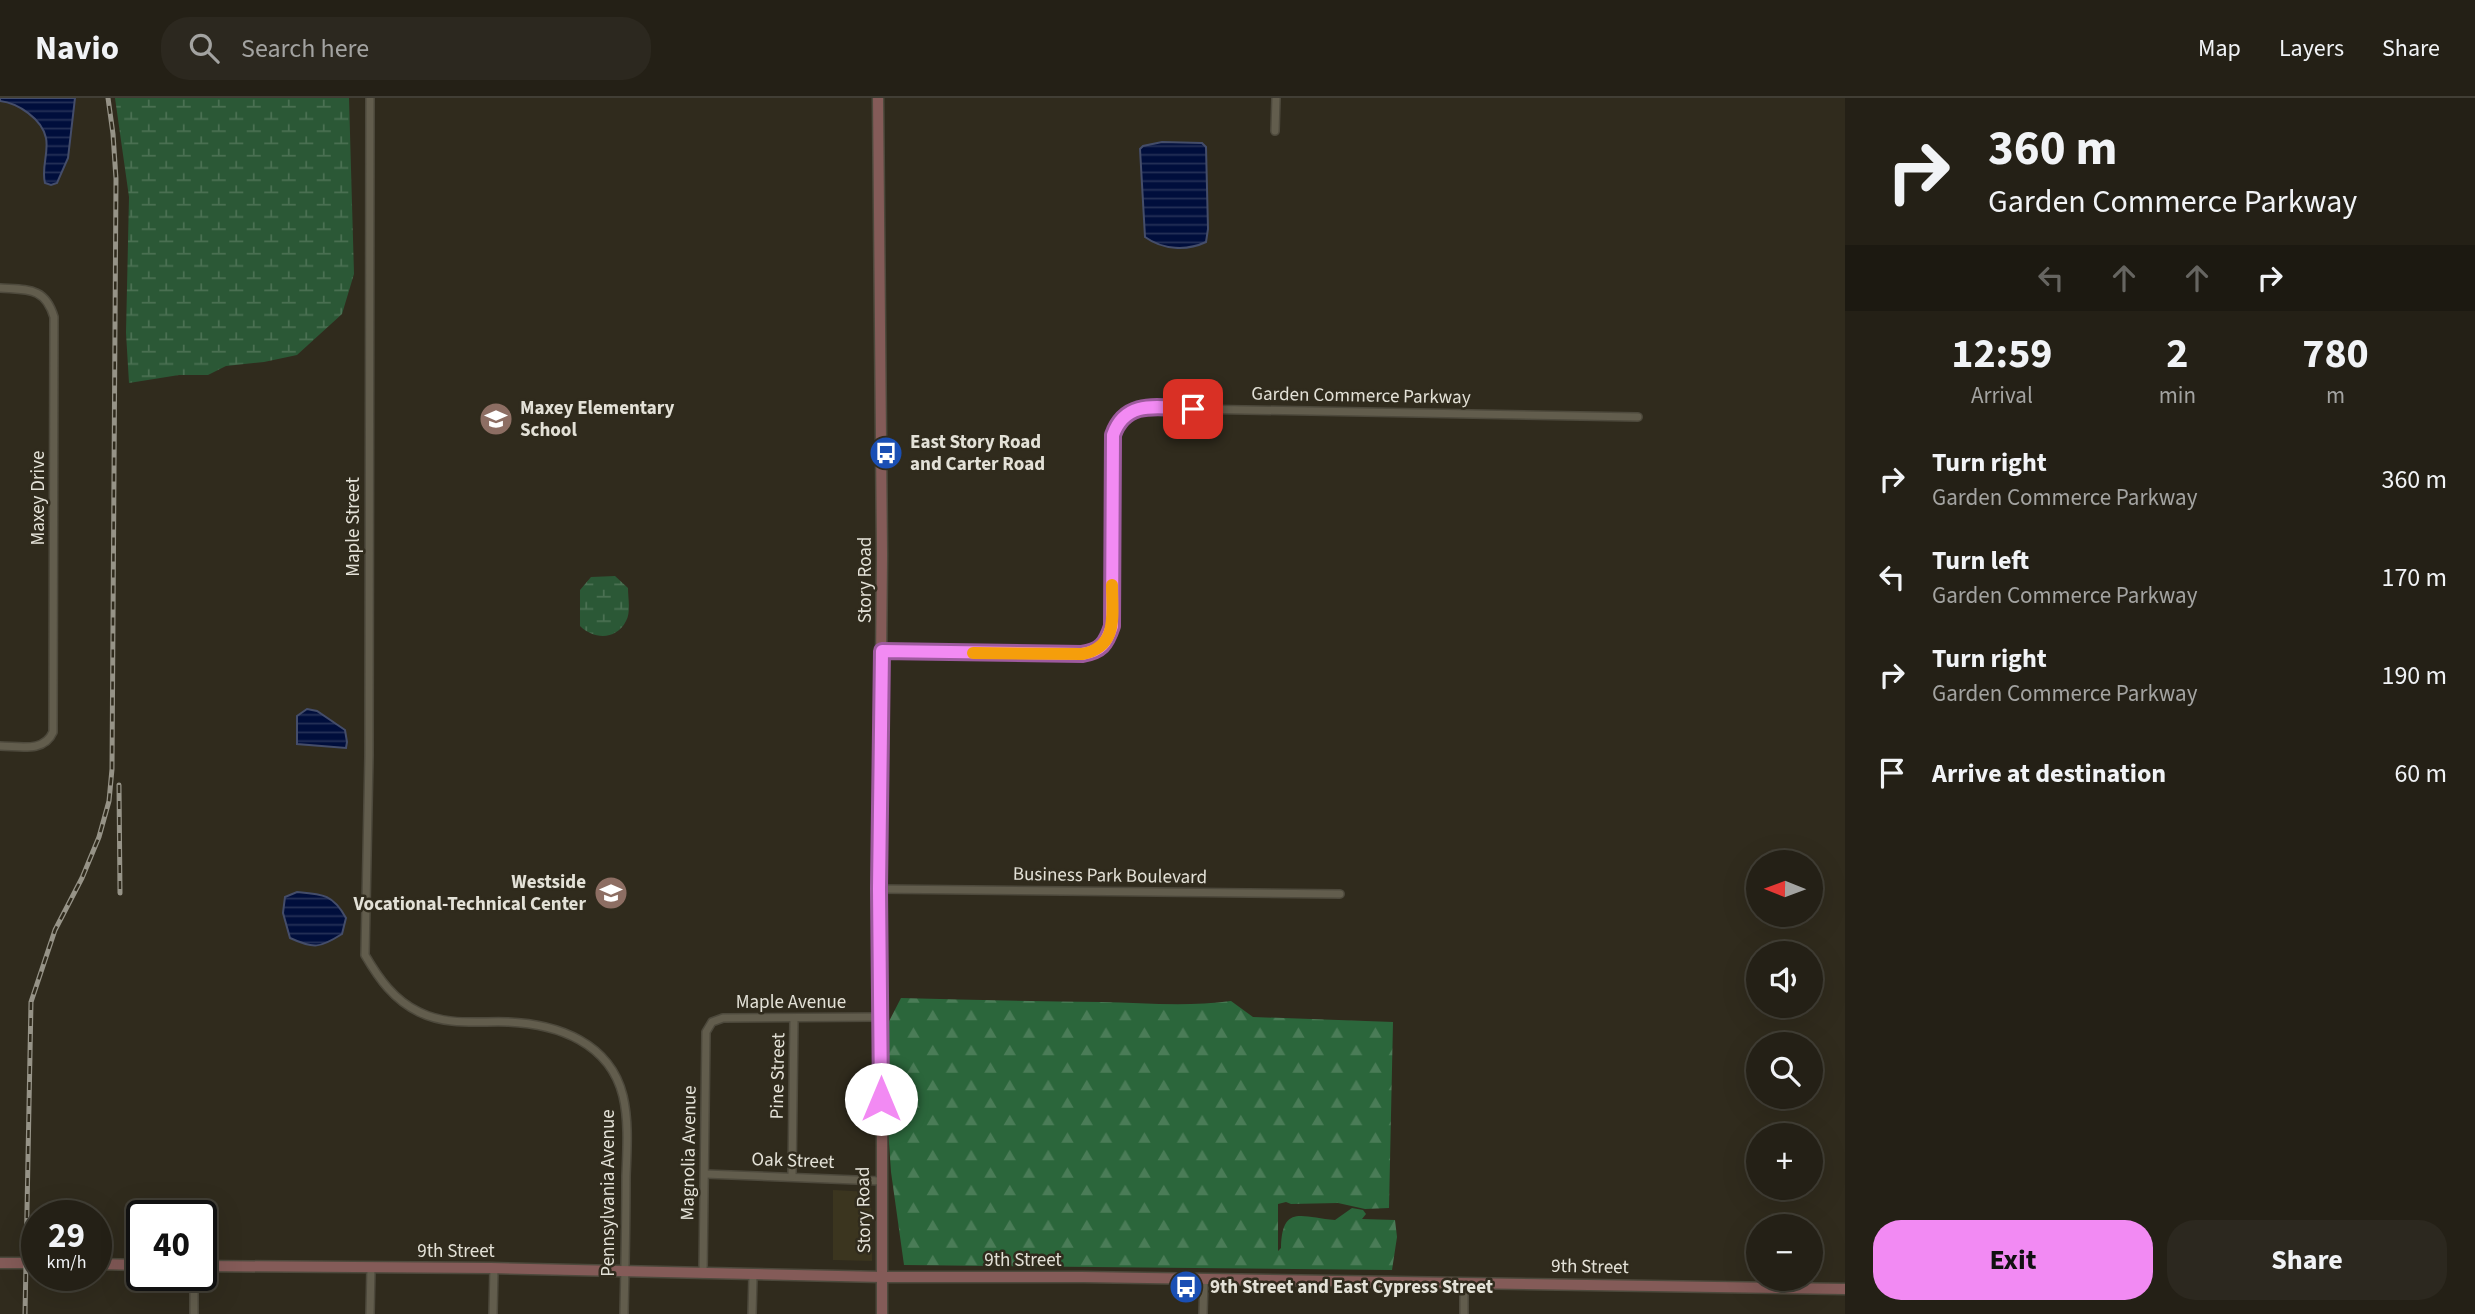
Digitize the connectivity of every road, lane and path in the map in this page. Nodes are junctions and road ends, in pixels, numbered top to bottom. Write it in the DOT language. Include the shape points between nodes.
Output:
graph roads {
  1 [pos="370,98"];
  2 [pos="878,98"];
  3 [pos="1276,98"];
  4 [pos="1275,131"];
  5 [pos="0,288"];
  6 [pos="1638,416"];
  7 [pos="882,651"];
  8 [pos="0,746"];
  9 [pos="879,889"];
  10 [pos="1340,894"];
  11 [pos="365,956"];
  12 [pos="882,1017"];
  13 [pos="794,1018"];
  14 [pos="706,1032"];
  15 [pos="705,1174"];
  16 [pos="792,1176"];
  17 [pos="881,1181"];
  18 [pos="0,1264"];
  19 [pos="21,1264"];
  20 [pos="217,1266"];
  21 [pos="371,1268"];
  22 [pos="494,1268"];
  23 [pos="625,1271"];
  24 [pos="704,1274"];
  25 [pos="752,1275"];
  26 [pos="883,1277"];
  27 [pos="1204,1279"];
  28 [pos="1464,1284"];
  29 [pos="1845,1289"];
  30 [pos="194,1291"];
  31 [pos="194,1314"];
  32 [pos="370,1314"];
  33 [pos="493,1314"];
  34 [pos="624,1314"];
  35 [pos="752,1314"];
  36 [pos="882,1314"];
  37 [pos="1203,1314"];
  38 [pos="1464,1314"];
  1 -- 11 [label="street, Maple Street"];
  2 -- 7 [label="street, Story Road"];
  3 -- 4 [label="street"];
  5 -- 8 [label="street, Maxey Drive" via="40,294 50,302 54,317 53,732 43,745"];
  6 -- 7 [label="street, Garden Commerce Parkway" via="1130,411 1113,435 1112,626 1097,652"];
  7 -- 9 [label="street, Story Road"];
  9 -- 10 [label="street, Business Park Boulevard"];
  9 -- 12 [label="street, Story Road"];
  11 -- 23 [label="street, Pennsylvania Avenue" via="393,995 420,1012 455,1023 510,1023 564,1032 589,1045 610,1065 623,1097 626,1128"];
  12 -- 13 [label="street, Maple Avenue"];
  12 -- 17 [label="street, Story Road"];
  13 -- 14 [label="street, Maple Avenue" via="723,1018 712,1022"];
  13 -- 16 [label="street, Pine Street"];
  14 -- 15 [label="street, Magnolia Avenue"];
  15 -- 16 [label="street, Oak Street"];
  15 -- 24 [label="street, Magnolia Avenue"];
  16 -- 17 [label="street, Oak Street"];
  17 -- 26 [label="street, Story Road"];
  18 -- 19 [label="street"];
  20 -- 21 [label="street, 9th Street"];
  21 -- 22 [label="street, 9th Street"];
  21 -- 32 [label="street"];
  22 -- 23 [label="street, 9th Street"];
  22 -- 33 [label="street"];
  23 -- 24 [label="street, 9th Street"];
  23 -- 34 [label="street, Pennsylvania Avenue"];
  24 -- 25 [label="street, 9th Street"];
  25 -- 26 [label="street, 9th Street"];
  25 -- 35 [label="street"];
  26 -- 27 [label="street, 9th Street"];
  26 -- 36 [label="street, Story Road"];
  27 -- 28 [label="street, 9th Street"];
  27 -- 37 [label="street"];
  28 -- 29 [label="street, 9th Street"];
  28 -- 38 [label="street"];
  30 -- 31 [label="street"];
}
